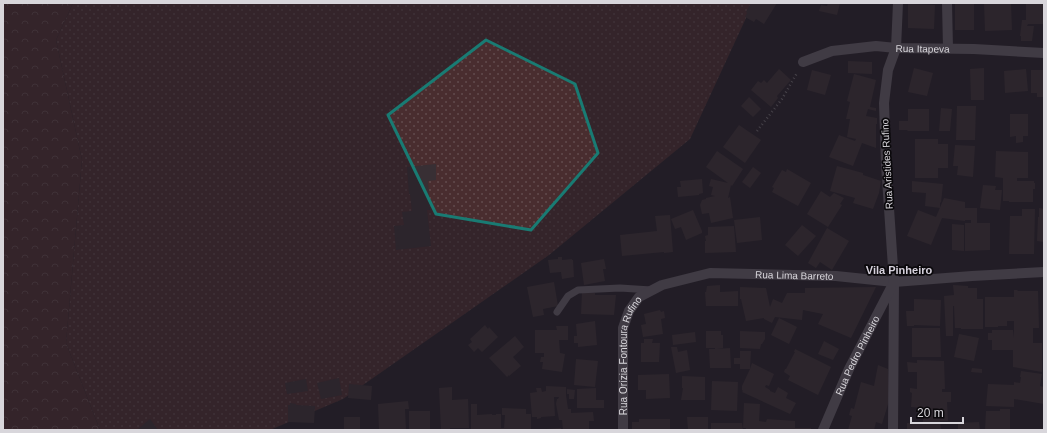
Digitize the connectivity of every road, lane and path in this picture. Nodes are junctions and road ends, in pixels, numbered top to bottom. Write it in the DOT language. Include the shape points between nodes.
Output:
graph roads {
  1 [pos="898,3"];
  2 [pos="947,3"];
  3 [pos="896,48"];
  4 [pos="948,48"];
  5 [pos="1044,53"];
  6 [pos="802,62"];
  7 [pos="757,131"];
  8 [pos="1044,272"];
  9 [pos="894,282"];
  10 [pos="652,290"];
  11 [pos="557,312"];
  12 [pos="623,430"];
  13 [pos="823,430"];
  14 [pos="893,430"];
  1 -- 3 [label="street, Rua Aristides Rufino"];
  2 -- 4 [label="street"];
  3 -- 4 [label="street, Rua Itapeva"];
  3 -- 6 [label="street, Rua Itapeva" via="876,46 832,51"];
  3 -- 9 [label="street, Rua Aristides Rufino" via="888,70 884,103"];
  4 -- 5 [label="street, Rua Itapeva"];
  6 -- 7 [label="path" via="782,100"];
  8 -- 9 [label="street, Rua Lima Barreto"];
  9 -- 10 [label="street, Rua Lima Barreto" via="836,276 710,273"];
  9 -- 13 [label="street, Rua Pedro Pinheiro" via="849,369"];
  9 -- 14 [label="street, Rua Aristides Rufino"];
  10 -- 11 [label="lane, Rua Lima Barreto" via="578,290 568,296"];
  10 -- 12 [label="street, Rua Orízia Fontoura Rufino" via="639,297 629,311 622,328"];
}
